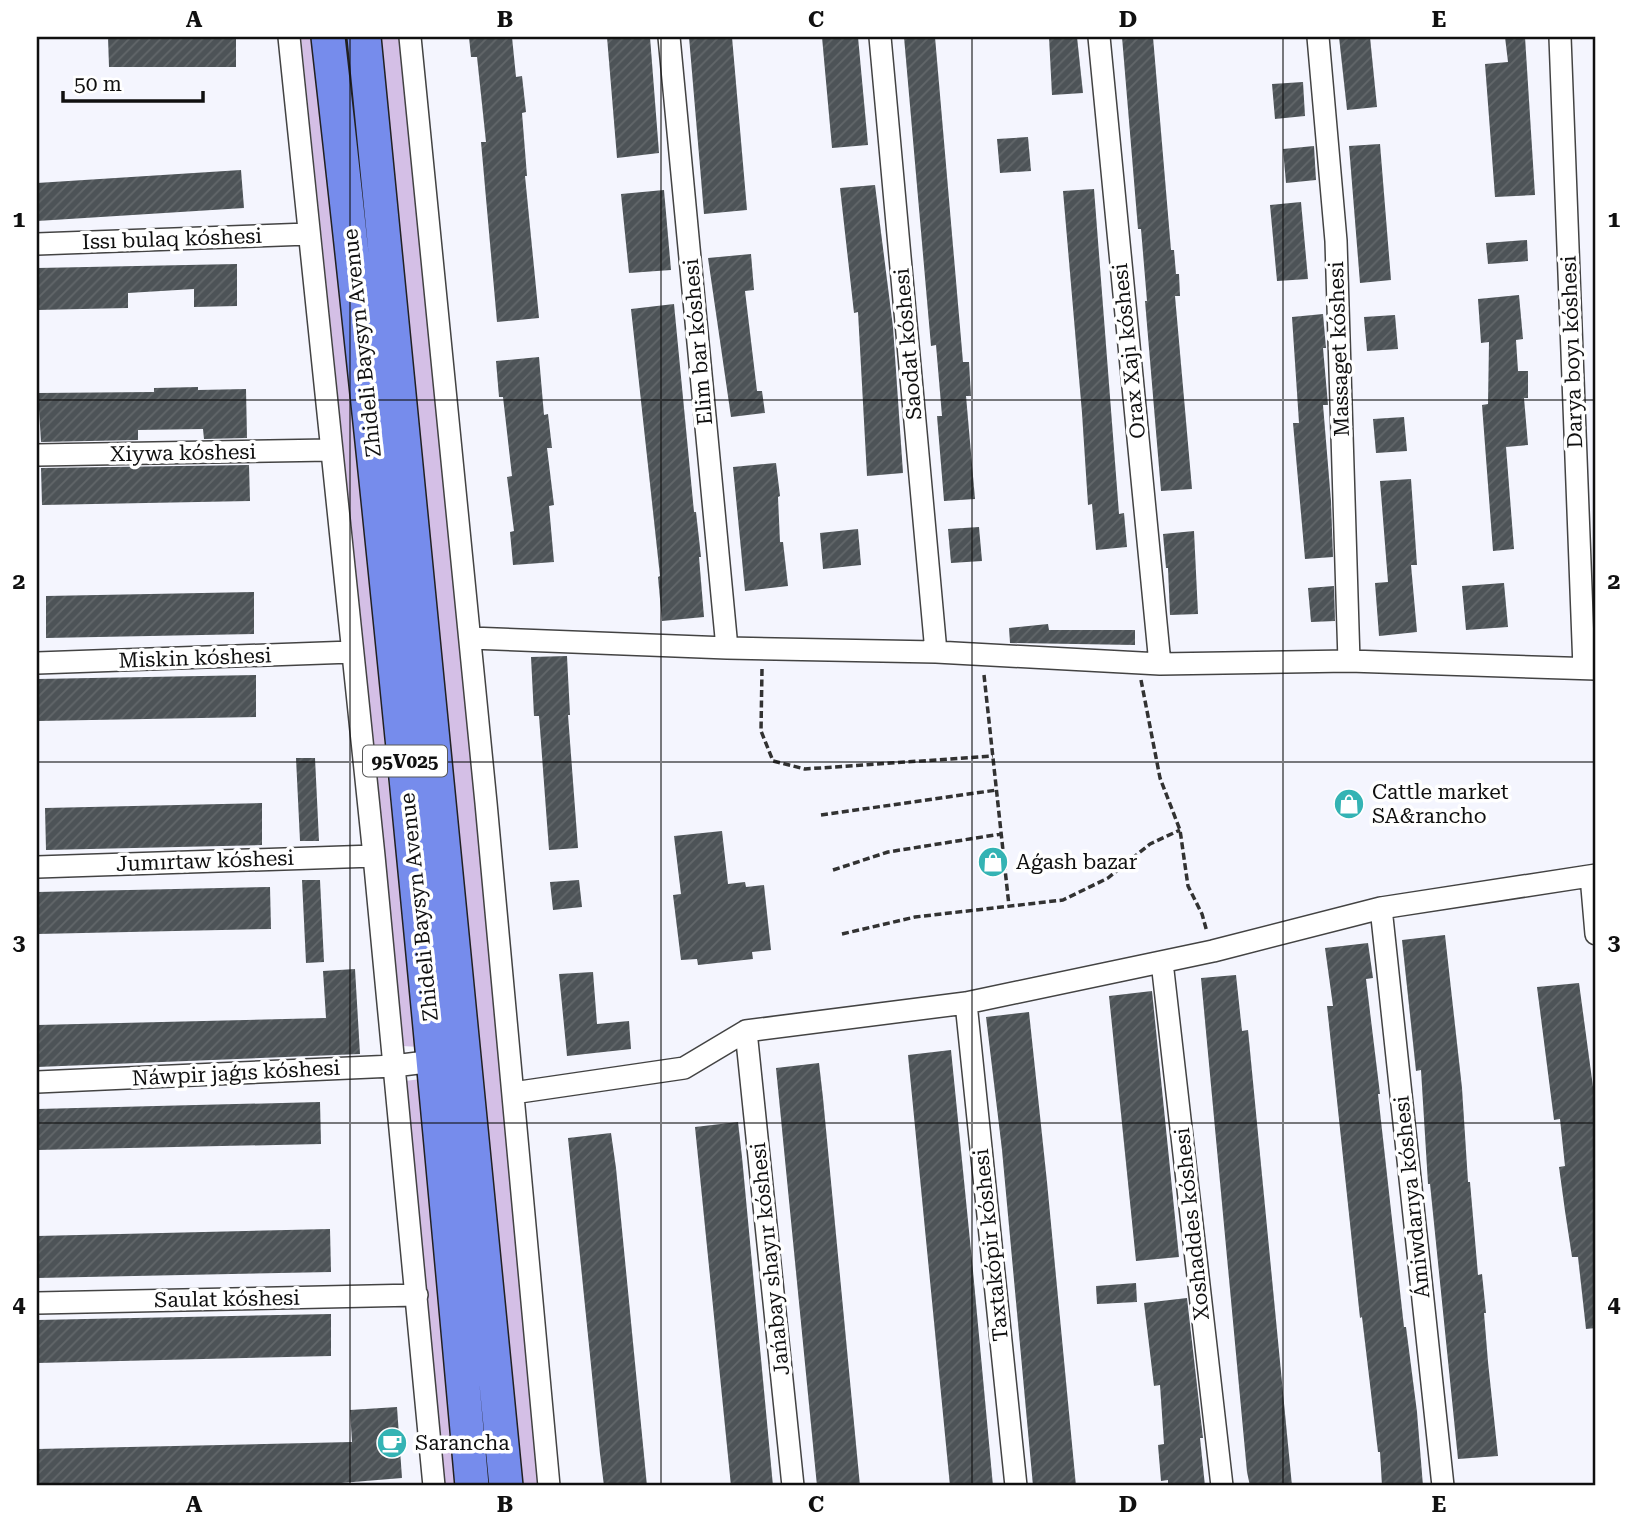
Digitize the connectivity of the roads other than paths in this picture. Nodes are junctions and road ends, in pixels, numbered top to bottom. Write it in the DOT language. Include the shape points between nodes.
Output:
graph roads {
  1 [pos="289,37"];
  2 [pos="328,37"];
  3 [pos="364,37"];
  4 [pos="410,37"];
  5 [pos="669,37"];
  6 [pos="880,37"];
  7 [pos="1099,37"];
  8 [pos="1318,37"];
  9 [pos="1560,37"];
  10 [pos="308,234"];
  11 [pos="37,244"];
  12 [pos="330,450"];
  13 [pos="37,455"];
  14 [pos="470,638"];
  15 [pos="727,648"];
  16 [pos="352,652"];
  17 [pos="936,652"];
  18 [pos="1349,661"];
  19 [pos="37,663"];
  20 [pos="1160,664"];
  21 [pos="1590,668"];
  22 [pos="374,856"];
  23 [pos="37,867"];
  24 [pos="1593,876"];
  25 [pos="1381,908"];
  26 [pos="1596,934"];
  27 [pos="1163,962"];
  28 [pos="966,1003"];
  29 [pos="746,1031"];
  30 [pos="434,1060"];
  31 [pos="394,1066"];
  32 [pos="37,1082"];
  33 [pos="513,1093"];
  34 [pos="417,1295"];
  35 [pos="37,1303"];
  36 [pos="434,1486"];
  37 [pos="472,1486"];
  38 [pos="506,1486"];
  39 [pos="549,1486"];
  40 [pos="793,1486"];
  41 [pos="1016,1486"];
  42 [pos="1222,1486"];
  43 [pos="1443,1486"];
  1 -- 10 [label="street"];
  2 -- 30 [label="main road, Zhideli Baysyn Avenue / 95V025" via="367,377"];
  3 -- 38 [label="main road, Zhideli Baysyn Avenue / 95V025"];
  4 -- 14 [label="street"];
  5 -- 15 [label="street, Elim bar kóshesi"];
  6 -- 17 [label="street, Saodat kóshesi"];
  7 -- 20 [label="street, Orax Xajı kóshesi"];
  8 -- 18 [label="street, Massaget kóshesi" via="1336,241"];
  9 -- 21 [label="street, Darya boyı kóshesi"];
  10 -- 11 [label="street, Issı bulaq kóshesi"];
  10 -- 12 [label="street"];
  12 -- 13 [label="street, Xiywa kóshesi"];
  12 -- 16 [label="street"];
  14 -- 15 [label="street"];
  14 -- 33 [label="street"];
  15 -- 17 [label="street"];
  16 -- 19 [label="street, Miskin kóshesi"];
  16 -- 22 [label="street"];
  17 -- 20 [label="street"];
  18 -- 20 [label="street"];
  18 -- 21 [label="street"];
  22 -- 23 [label="street, Jumırtaw kóshesi"];
  22 -- 31 [label="street"];
  24 -- 25 [label="street"];
  24 -- 26 [label="street"];
  25 -- 27 [label="street"];
  25 -- 43 [label="street, Ámiwdarıya kóshesi"];
  27 -- 28 [label="street"];
  27 -- 42 [label="street, Xoshaddes kóshesi"];
  28 -- 29 [label="street"];
  28 -- 41 [label="street, Taxtakópir kóshesi"];
  29 -- 33 [label="street" via="684,1068"];
  29 -- 40 [label="street, Jańabay shayır kóshesi"];
  30 -- 31 [label="street, Náwpir jaǵıs kóshesi"];
  30 -- 37 [label="main road, Zhideli Baysyn Avenue / 95V025"];
  31 -- 32 [label="street, Náwpir jaǵıs kóshesi"];
  31 -- 34 [label="street"];
  33 -- 39 [label="street"];
  34 -- 35 [label="street, Saulat kóshesi"];
  34 -- 36 [label="street"];
}
